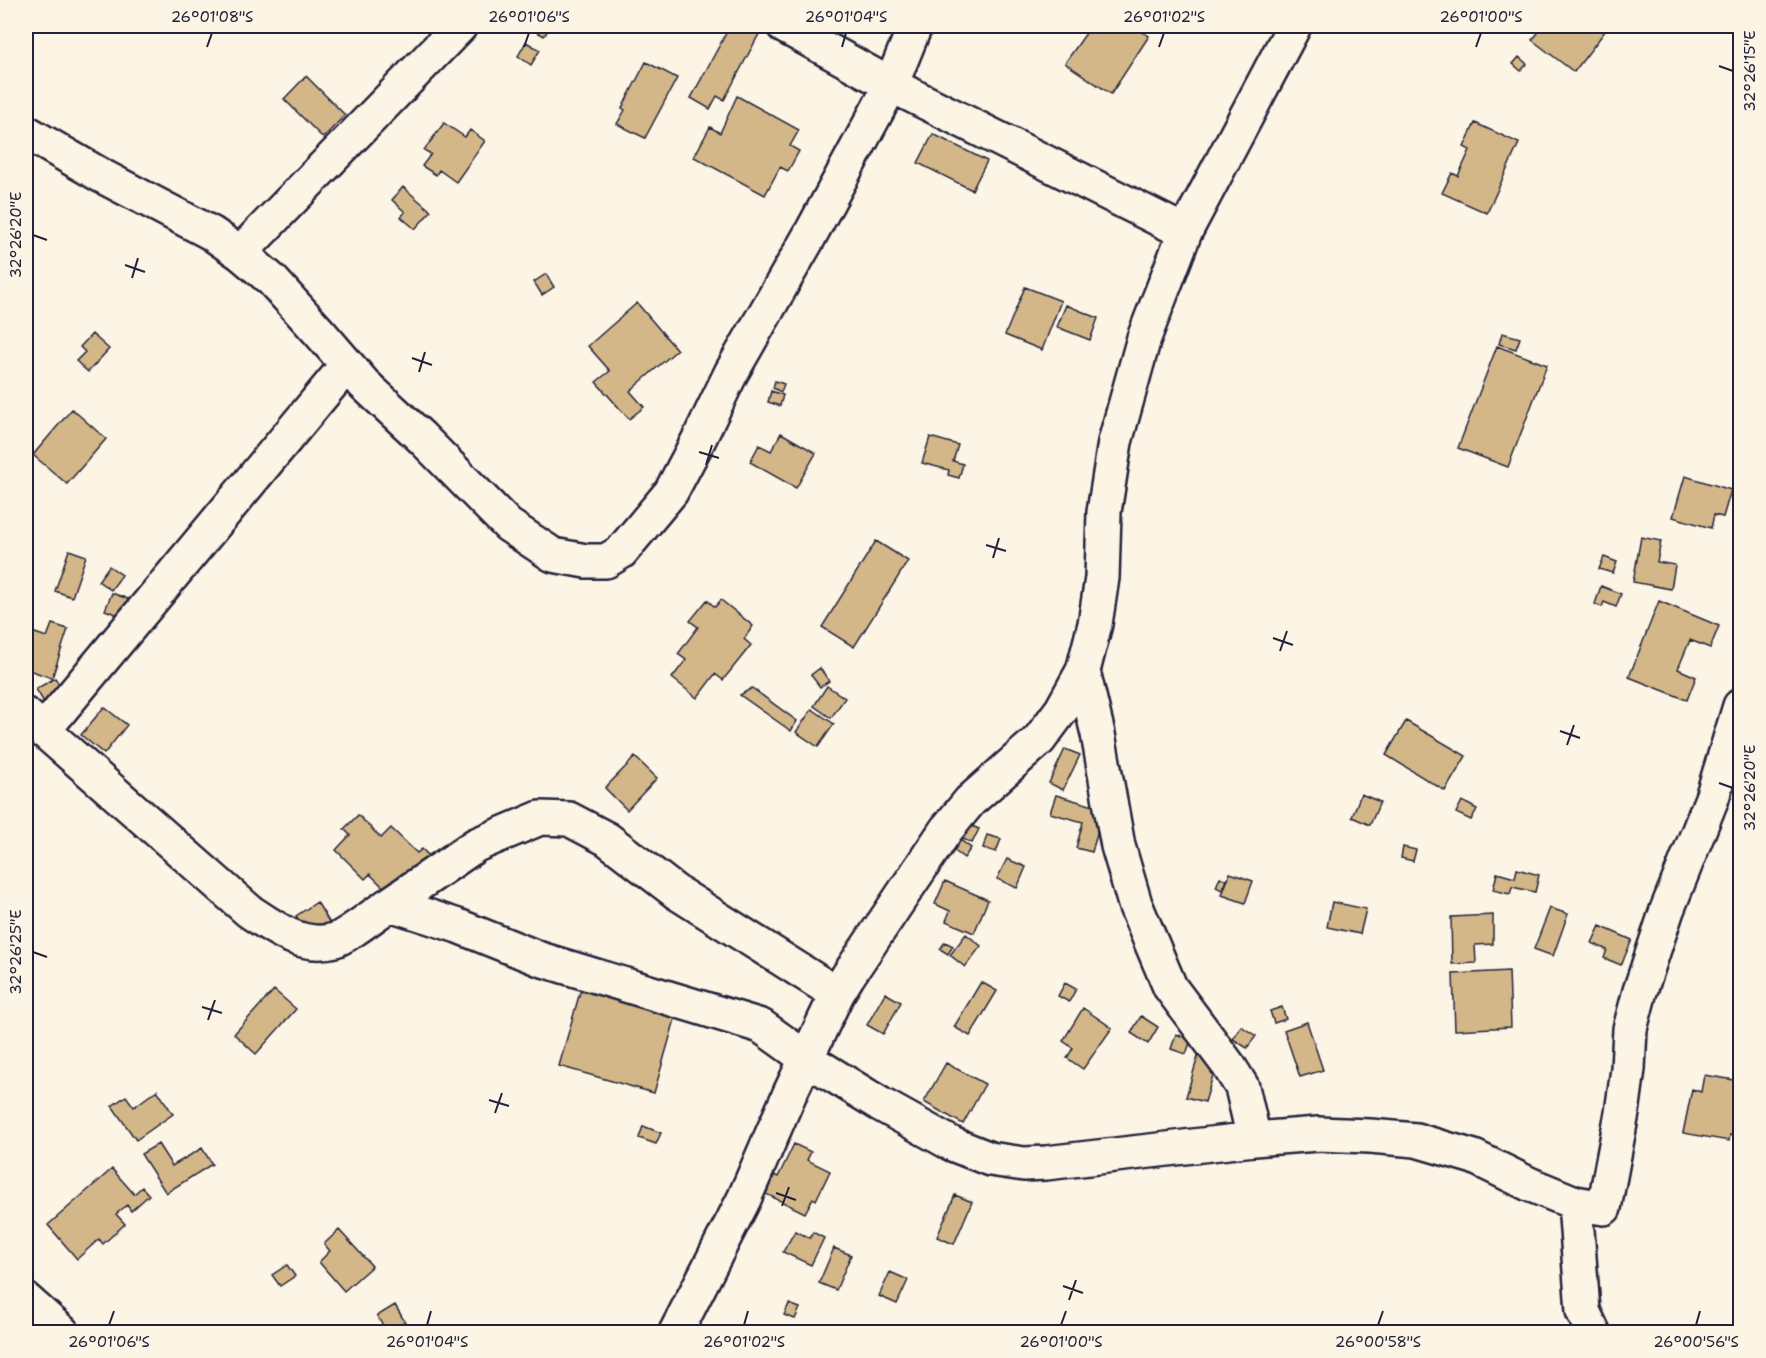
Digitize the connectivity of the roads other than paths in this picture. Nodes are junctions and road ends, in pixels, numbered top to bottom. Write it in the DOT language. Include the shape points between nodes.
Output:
graph roads {
  1 [pos="460,26"];
  2 [pos="784,26"];
  3 [pos="915,26"];
  4 [pos="1294,26"];
  5 [pos="891,85"];
  6 [pos="26,132"];
  7 [pos="1185,232"];
  8 [pos="240,253"];
  9 [pos="347,365"];
  10 [pos="1083,671"];
  11 [pos="1740,706"];
  12 [pos="34,723"];
  13 [pos="390,904"];
  14 [pos="837,994"];
  15 [pos="807,1059"];
  16 [pos="1254,1139"];
  17 [pos="1575,1203"];
  18 [pos="26,1300"];
  19 [pos="62,1332"];
  20 [pos="676,1332"];
  21 [pos="1593,1332"];
  1 -- 8 [label="street"];
  2 -- 5 [label="street"];
  3 -- 5 [label="street"];
  4 -- 7 [label="street"];
  5 -- 7 [label="street"];
  5 -- 9 [label="street" via="731,373 671,492 621,552 606,561 553,555 508,525"];
  6 -- 8 [label="street" via="211,233"];
  7 -- 10 [label="street" via="1144,338 1115,442 1104,512 1102,578"];
  8 -- 9 [label="street" via="272,280"];
  9 -- 12 [label="street"];
  10 -- 14 [label="street" via="1039,740 970,801 946,830"];
  10 -- 16 [label="street" via="1118,846 1135,904 1170,987 1242,1087"];
  11 -- 17 [label="street" via="1712,798 1667,910 1640,991 1630,1029 1628,1069 1604,1208"];
  12 -- 13 [label="street" via="249,911 284,934 307,942 337,940"];
  13 -- 14 [label="street" via="476,845 540,818 568,819 607,839 676,892"];
  13 -- 15 [label="street" via="540,959 761,1026"];
  14 -- 15 [label="street"];
  15 -- 16 [label="street" via="952,1144 990,1159 1046,1163"];
  15 -- 20 [label="street" via="744,1200"];
  16 -- 17 [label="street" via="1318,1134 1416,1140 1474,1157"];
  17 -- 21 [label="street" via="1582,1311"];
  18 -- 19 [label="street"];
}
